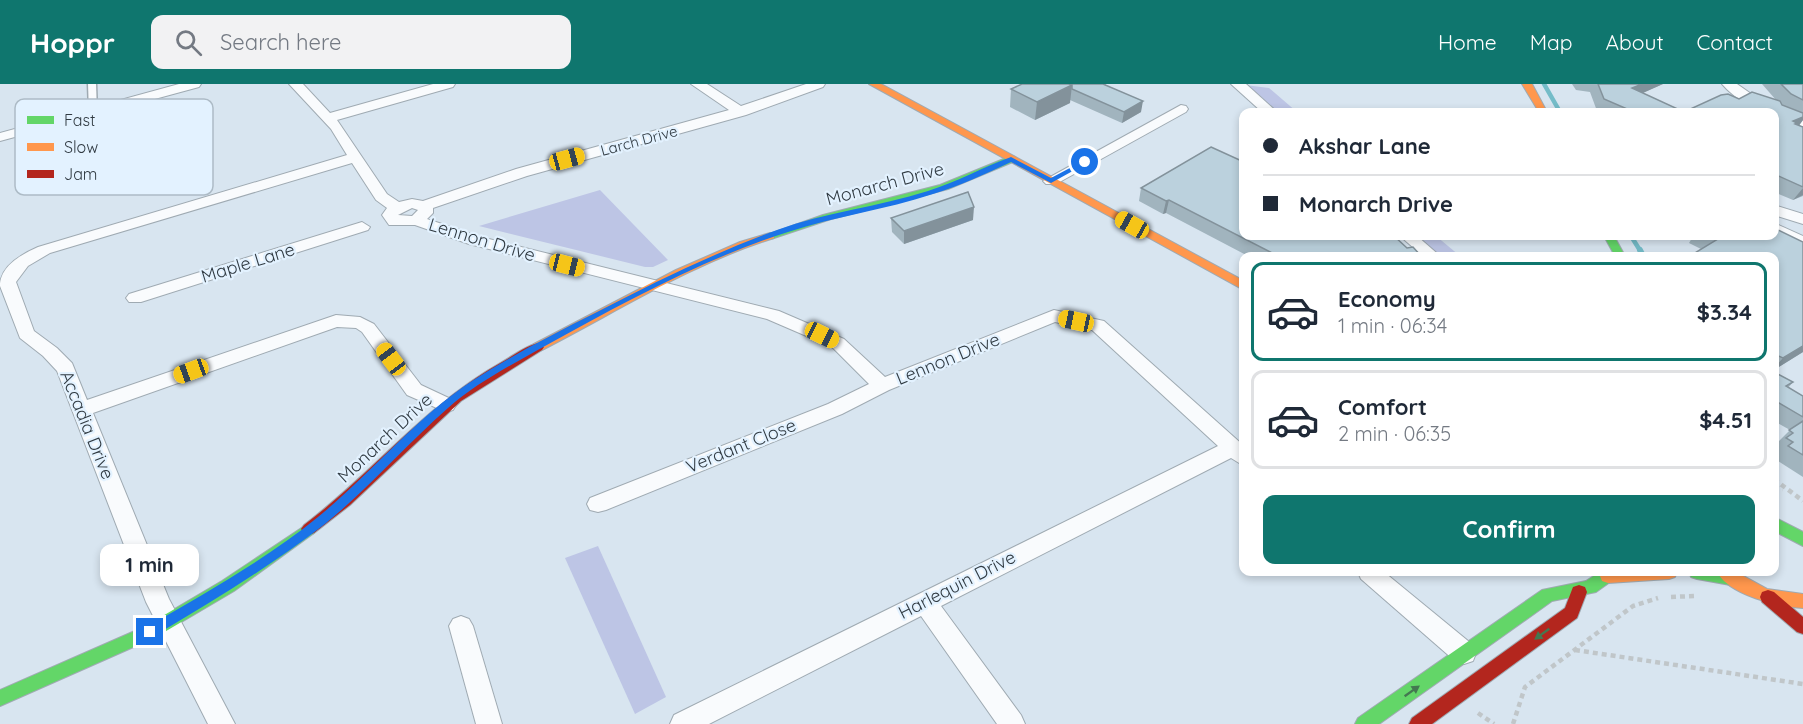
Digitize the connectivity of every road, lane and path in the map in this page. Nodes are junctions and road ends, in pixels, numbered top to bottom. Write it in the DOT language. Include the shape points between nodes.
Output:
graph roads {
  1 [pos="92,84"];
  2 [pos="194,84"];
  3 [pos="296,84"];
  4 [pos="448,84"];
  5 [pos="698,84"];
  6 [pos="818,84"];
  7 [pos="874,84"];
  8 [pos="1238,84"];
  9 [pos="1527,84"];
  10 [pos="1729,84"];
  11 [pos="93,99"];
  12 [pos="138,99"];
  13 [pos="1265,108"];
  14 [pos="1541,108"];
  15 [pos="1768,108"];
  16 [pos="1181,109"];
  17 [pos="741,112"];
  18 [pos="1779,113"];
  19 [pos="327,118"];
  20 [pos="1803,123"];
  21 [pos="15,133"];
  22 [pos="0,137"];
  23 [pos="355,157"];
  24 [pos="1011,159"];
  25 [pos="1051,181"];
  26 [pos="1779,212"];
  27 [pos="420,213"];
  28 [pos="1803,219"];
  29 [pos="362,227"];
  30 [pos="1779,230"];
  31 [pos="1413,240"];
  32 [pos="1803,242"];
  33 [pos="1427,252"];
  34 [pos="1239,283"];
  35 [pos="658,285"];
  36 [pos="135,298"];
  37 [pos="882,385"];
  38 [pos="446,405"];
  39 [pos="82,409"];
  40 [pos="1238,454"];
  41 [pos="1779,484"];
  42 [pos="1779,488"];
  43 [pos="1784,489"];
  44 [pos="1803,501"];
  45 [pos="598,504"];
  46 [pos="1781,526"];
  47 [pos="1803,528"];
  48 [pos="1803,540"];
  49 [pos="1374,576"];
  50 [pos="1606,576"];
  51 [pos="1732,576"];
  52 [pos="1579,592"];
  53 [pos="1764,594"];
  54 [pos="1699,596"];
  55 [pos="924,601"];
  56 [pos="1803,601"];
  57 [pos="168,622"];
  58 [pos="461,626"];
  59 [pos="1803,627"];
  60 [pos="1575,650"];
  61 [pos="1464,654"];
  62 [pos="1803,684"];
  63 [pos="0,698"];
  64 [pos="222,724"];
  65 [pos="489,724"];
  66 [pos="683,724"];
  67 [pos="1012,724"];
  68 [pos="1364,724"];
  69 [pos="1418,724"];
  70 [pos="1513,724"];
  1 -- 11 [label="lane"];
  2 -- 12 [label="street"];
  3 -- 19 [label="street, Lennon Drive"];
  4 -- 19 [label="street"];
  5 -- 17 [label="street"];
  6 -- 17 [label="street, Larch Drive"];
  7 -- 24 [label="street"];
  8 -- 13 [label="street"];
  9 -- 14 [label="street"];
  10 -- 15 [label="street"];
  16 -- 25 [label="street"];
  17 -- 27 [label="street, Larch Drive" via="465,189"];
  18 -- 20 [label="street"];
  19 -- 23 [label="street, Lennon Drive"];
  21 -- 22 [label="street"];
  23 -- 27 [label="street, Lennon Drive" via="381,197 398,208 391,219 401,223"];
  23 -- 39 [label="street, Accadia Drive" via="44,250 13,269 7,282 26,334 65,368"];
  24 -- 25 [label="street"];
  24 -- 35 [label="street, Monarch Drive" via="929,193 825,218 744,244"];
  25 -- 34 [label="street"];
  26 -- 28 [label="street"];
  27 -- 35 [label="street, Lennon Drive" via="475,242"];
  29 -- 36 [label="street, Maple Lane"];
  30 -- 32 [label="street"];
  31 -- 33 [label="street"];
  35 -- 37 [label="street, Lennon Drive" via="805,327 838,343"];
  35 -- 38 [label="street, Monarch Drive" via="541,345"];
  37 -- 40 [label="street, Lennon Drive" via="1054,316 1098,325"];
  37 -- 45 [label="street, Verdant Close" via="835,408"];
  38 -- 39 [label="street" via="414,390 368,328 360,323 336,321"];
  38 -- 57 [label="street, Monarch Drive" via="321,521 228,586"];
  39 -- 57 [label="street, Accadia Drive"];
  40 -- 55 [label="street, Harlequin Drive"];
  41 -- 43 [label="path"];
  42 -- 43 [label="path"];
  43 -- 44 [label="path"];
  46 -- 47 [label="street"];
  46 -- 48 [label="street"];
  49 -- 61 [label="street"];
  50 -- 52 [label="street"];
  51 -- 53 [label="street"];
  52 -- 61 [label="street" via="1548,595"];
  52 -- 69 [label="street, one-way" via="1571,613"];
  53 -- 56 [label="street"];
  53 -- 59 [label="street"];
  54 -- 60 [label="path" via="1659,598 1633,606"];
  55 -- 66 [label="street, Harlequin Drive"];
  55 -- 67 [label="street"];
  57 -- 63 [label="street, Monarch Drive" via="98,657"];
  57 -- 64 [label="street, Accadia Drive"];
  58 -- 65 [label="street"];
  60 -- 62 [label="path"];
  60 -- 70 [label="path" via="1525,687"];
  68 -- 61 [label="street, one-way"];
}
